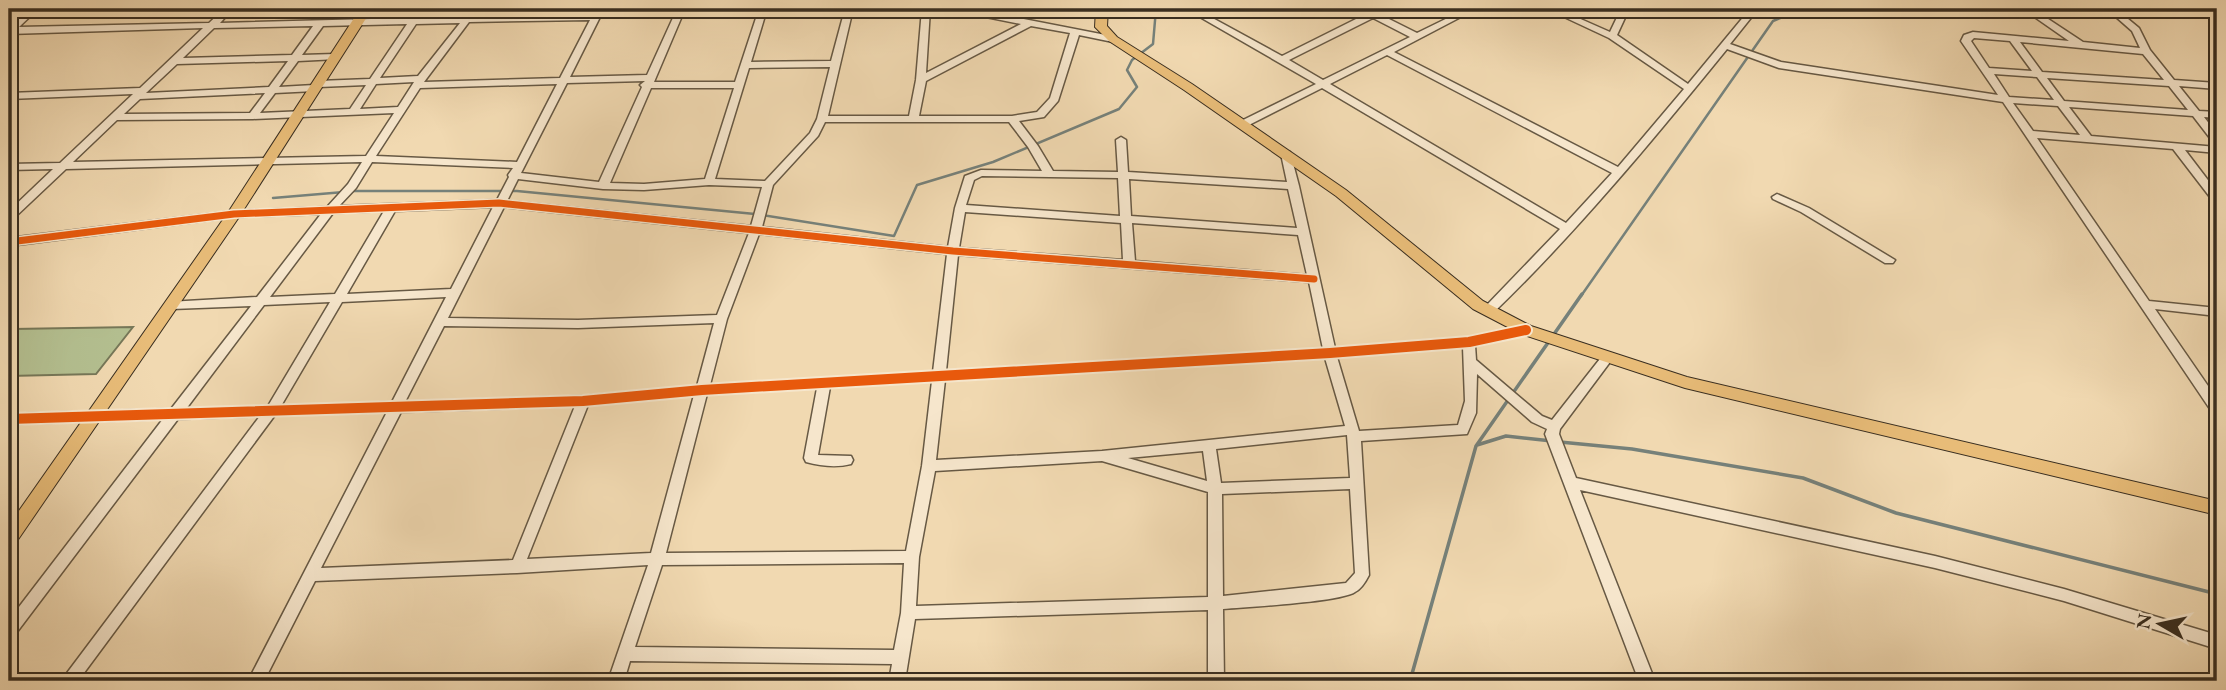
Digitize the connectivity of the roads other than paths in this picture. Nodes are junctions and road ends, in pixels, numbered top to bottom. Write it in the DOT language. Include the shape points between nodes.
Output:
graph roads {
  1 [pos="34,9"];
  2 [pos="229,9"];
  3 [pos="366,9"];
  4 [pos="421,9"];
  5 [pos="475,9"];
  6 [pos="547,9"];
  7 [pos="681,9"];
  8 [pos="763,9"];
  9 [pos="849,9"];
  10 [pos="926,9"];
  11 [pos="961,9"];
  12 [pos="1102,9"];
  13 [pos="1190,9"];
  14 [pos="1363,9"];
  15 [pos="1472,9"];
  16 [pos="1551,9"];
  17 [pos="1625,9"];
  18 [pos="1754,9"];
  19 [pos="2028,9"];
  20 [pos="2111,9"];
  21 [pos="597,13"];
  22 [pos="1373,14"];
  23 [pos="541,19"];
  24 [pos="357,22"];
  25 [pos="411,22"];
  26 [pos="465,22"];
  27 [pos="320,23"];
  28 [pos="1029,23"];
  29 [pos="211,25"];
  30 [pos="9,30"];
  31 [pos="1075,32"];
  32 [pos="1416,36"];
  33 [pos="1612,36"];
  34 [pos="2013,38"];
  35 [pos="1113,39"];
  36 [pos="1725,45"];
  37 [pos="2081,45"];
  38 [pos="2146,51"];
  39 [pos="1387,52"];
  40 [pos="294,57"];
  41 [pos="335,57"];
  42 [pos="1282,60"];
  43 [pos="174,61"];
  44 [pos="835,64"];
  45 [pos="746,65"];
  46 [pos="1986,71"];
  47 [pos="2041,74"];
  48 [pos="565,80"];
  49 [pos="920,80"];
  50 [pos="376,81"];
  51 [pos="419,82"];
  52 [pos="647,82"];
  53 [pos="2170,82"];
  54 [pos="1322,84"];
  55 [pos="740,85"];
  56 [pos="317,86"];
  57 [pos="2217,86"];
  58 [pos="1690,89"];
  59 [pos="272,90"];
  60 [pos="140,94"];
  61 [pos="9,96"];
  62 [pos="2003,99"];
  63 [pos="2063,103"];
  64 [pos="399,110"];
  65 [pos="353,112"];
  66 [pos="299,114"];
  67 [pos="2195,114"];
  68 [pos="253,116"];
  69 [pos="2217,116"];
  70 [pos="114,117"];
  71 [pos="914,118"];
  72 [pos="821,119"];
  73 [pos="1012,120"];
  74 [pos="1243,124"];
  75 [pos="2028,134"];
  76 [pos="2088,139"];
  77 [pos="1121,140"];
  78 [pos="2217,140"];
  79 [pos="2176,146"];
  80 [pos="2217,150"];
  81 [pos="1286,154"];
  82 [pos="368,159"];
  83 [pos="268,161"];
  84 [pos="63,165"];
  85 [pos="9,167"];
  86 [pos="1619,172"];
  87 [pos="514,174"];
  88 [pos="1050,175"];
  89 [pos="1124,175"];
  90 [pos="709,182"];
  91 [pos="768,184"];
  92 [pos="603,186"];
  93 [pos="1294,186"];
  94 [pos="1777,197"];
  95 [pos="2217,199"];
  96 [pos="499,203"];
  97 [pos="392,207"];
  98 [pos="960,208"];
  99 [pos="330,210"];
  100 [pos="234,214"];
  101 [pos="9,217"];
  102 [pos="1127,219"];
  103 [pos="755,228"];
  104 [pos="1567,228"];
  105 [pos="1304,232"];
  106 [pos="9,242"];
  107 [pos="953,251"];
  108 [pos="1889,260"];
  109 [pos="1129,264"];
  110 [pos="1314,279"];
  111 [pos="453,293"];
  112 [pos="337,300"];
  113 [pos="259,303"];
  114 [pos="2144,304"];
  115 [pos="173,305"];
  116 [pos="1488,311"];
  117 [pos="2217,312"];
  118 [pos="721,320"];
  119 [pos="439,323"];
  120 [pos="1531,332"];
  121 [pos="1469,342"];
  122 [pos="1330,353"];
  123 [pos="1607,358"];
  124 [pos="1470,361"];
  125 [pos="939,378"];
  126 [pos="824,385"];
  127 [pos="702,390"];
  128 [pos="583,401"];
  129 [pos="395,405"];
  130 [pos="2217,410"];
  131 [pos="272,411"];
  132 [pos="176,413"];
  133 [pos="95,417"];
  134 [pos="9,419"];
  135 [pos="1553,430"];
  136 [pos="1353,433"];
  137 [pos="1209,446"];
  138 [pos="1102,456"];
  139 [pos="846,460"];
  140 [pos="929,466"];
  141 [pos="1569,482"];
  142 [pos="1357,484"];
  143 [pos="1215,489"];
  144 [pos="2217,508"];
  145 [pos="9,539"];
  146 [pos="912,557"];
  147 [pos="657,559"];
  148 [pos="517,567"];
  149 [pos="311,575"];
  150 [pos="1217,603"];
  151 [pos="908,613"];
  152 [pos="9,631"];
  153 [pos="2217,642"];
  154 [pos="625,654"];
  155 [pos="901,657"];
  156 [pos="69,681"];
  157 [pos="256,681"];
  158 [pos="616,681"];
  159 [pos="897,681"];
  160 [pos="1216,681"];
  161 [pos="1647,681"];
  1 -- 30 [label="street"];
  2 -- 29 [label="street"];
  3 -- 24 [label="main road"];
  4 -- 25 [label="street"];
  5 -- 26 [label="street"];
  6 -- 23 [label="street"];
  7 -- 52 [label="street"];
  8 -- 45 [label="street"];
  9 -- 44 [label="street"];
  10 -- 49 [label="street"];
  11 -- 28 [label="street"];
  12 -- 35 [label="main road" via="1101,27"];
  13 -- 42 [label="street"];
  14 -- 22 [label="street"];
  15 -- 32 [label="street"];
  16 -- 33 [label="street"];
  17 -- 33 [label="street"];
  18 -- 36 [label="street"];
  19 -- 37 [label="street"];
  20 -- 38 [label="street" via="2136,30"];
  21 -- 23 [label="street"];
  21 -- 48 [label="street"];
  22 -- 32 [label="street"];
  22 -- 42 [label="street"];
  23 -- 26 [label="street"];
  24 -- 25 [label="street"];
  24 -- 27 [label="street"];
  24 -- 41 [label="main road"];
  25 -- 26 [label="street"];
  25 -- 50 [label="street"];
  26 -- 51 [label="street"];
  27 -- 29 [label="street"];
  27 -- 40 [label="street"];
  28 -- 31 [label="street"];
  28 -- 49 [label="street"];
  29 -- 30 [label="street"];
  29 -- 43 [label="street"];
  31 -- 35 [label="street"];
  31 -- 73 [label="street" via="1055,99 1040,115"];
  32 -- 39 [label="street"];
  33 -- 58 [label="street"];
  34 -- 37 [label="street"];
  34 -- 46 [label="street" via="1967,37"];
  34 -- 47 [label="street"];
  35 -- 74 [label="main road"];
  36 -- 58 [label="street"];
  36 -- 62 [label="street" via="1793,68"];
  37 -- 38 [label="street"];
  38 -- 53 [label="street"];
  39 -- 54 [label="street"];
  39 -- 86 [label="street"];
  40 -- 41 [label="street"];
  40 -- 43 [label="street"];
  40 -- 59 [label="street"];
  41 -- 56 [label="main road"];
  42 -- 54 [label="street"];
  43 -- 60 [label="street"];
  44 -- 45 [label="street"];
  44 -- 72 [label="street"];
  45 -- 55 [label="street"];
  46 -- 47 [label="street"];
  46 -- 62 [label="street"];
  47 -- 53 [label="street"];
  47 -- 63 [label="street"];
  48 -- 51 [label="street"];
  48 -- 52 [label="street"];
  48 -- 87 [label="street"];
  49 -- 71 [label="street"];
  50 -- 51 [label="street"];
  50 -- 56 [label="street"];
  50 -- 65 [label="street"];
  51 -- 64 [label="street"];
  52 -- 55 [label="street"];
  52 -- 92 [label="street"];
  53 -- 57 [label="street"];
  53 -- 67 [label="street"];
  54 -- 74 [label="street"];
  54 -- 104 [label="street"];
  55 -- 90 [label="street"];
  56 -- 59 [label="street"];
  56 -- 66 [label="main road"];
  58 -- 86 [label="street"];
  59 -- 60 [label="street"];
  59 -- 68 [label="street"];
  60 -- 61 [label="street"];
  60 -- 70 [label="street"];
  62 -- 63 [label="street"];
  62 -- 75 [label="street"];
  63 -- 67 [label="street"];
  63 -- 76 [label="street"];
  64 -- 65 [label="street"];
  64 -- 82 [label="street"];
  65 -- 66 [label="street"];
  66 -- 68 [label="street"];
  66 -- 83 [label="main road"];
  67 -- 69 [label="street"];
  67 -- 78 [label="street"];
  68 -- 70 [label="street"];
  70 -- 84 [label="street"];
  71 -- 72 [label="street"];
  71 -- 73 [label="street"];
  72 -- 91 [label="street" via="814,134"];
  73 -- 88 [label="street"];
  74 -- 81 [label="main road"];
  75 -- 76 [label="street"];
  75 -- 114 [label="street"];
  76 -- 79 [label="street"];
  77 -- 89 [label="street"];
  79 -- 80 [label="street"];
  79 -- 95 [label="street"];
  81 -- 93 [label="street"];
  81 -- 116 [label="main road"];
  82 -- 83 [label="street"];
  82 -- 87 [label="street"];
  82 -- 99 [label="street"];
  83 -- 84 [label="street"];
  83 -- 100 [label="main road"];
  84 -- 85 [label="street"];
  84 -- 101 [label="street"];
  86 -- 104 [label="street"];
  87 -- 92 [label="street"];
  87 -- 96 [label="street"];
  88 -- 89 [label="street"];
  88 -- 98 [label="street" via="974,175"];
  89 -- 93 [label="street"];
  89 -- 102 [label="street"];
  90 -- 91 [label="street"];
  90 -- 92 [label="street"];
  91 -- 103 [label="street"];
  93 -- 105 [label="street"];
  94 -- 108 [label="street"];
  96 -- 97 [label="street"];
  96 -- 103 [label="street"];
  96 -- 111 [label="street"];
  97 -- 99 [label="street"];
  97 -- 112 [label="street"];
  98 -- 102 [label="street"];
  98 -- 107 [label="street"];
  99 -- 100 [label="street"];
  99 -- 113 [label="street"];
  100 -- 106 [label="street"];
  100 -- 115 [label="main road"];
  102 -- 105 [label="street"];
  102 -- 109 [label="street"];
  103 -- 107 [label="street"];
  103 -- 118 [label="street"];
  104 -- 116 [label="street"];
  105 -- 110 [label="street"];
  107 -- 109 [label="street"];
  107 -- 125 [label="street"];
  109 -- 110 [label="street"];
  110 -- 122 [label="street"];
  111 -- 112 [label="street"];
  111 -- 119 [label="street"];
  112 -- 113 [label="street"];
  112 -- 131 [label="street"];
  113 -- 115 [label="street"];
  113 -- 132 [label="street"];
  114 -- 117 [label="street"];
  114 -- 130 [label="street"];
  115 -- 133 [label="main road"];
  116 -- 120 [label="main road"];
  118 -- 119 [label="street"];
  118 -- 127 [label="street"];
  119 -- 129 [label="street"];
  120 -- 121 [label="street"];
  120 -- 123 [label="main road"];
  121 -- 122 [label="street"];
  121 -- 124 [label="street"];
  122 -- 125 [label="street"];
  122 -- 136 [label="street"];
  123 -- 135 [label="street"];
  123 -- 144 [label="main road" via="1783,407"];
  124 -- 135 [label="street"];
  124 -- 136 [label="street" via="1471,411 1462,430"];
  125 -- 126 [label="street"];
  125 -- 140 [label="street"];
  126 -- 127 [label="street"];
  126 -- 139 [label="street" via="811,458"];
  127 -- 128 [label="street"];
  127 -- 147 [label="street"];
  128 -- 129 [label="street"];
  128 -- 148 [label="street"];
  129 -- 131 [label="street"];
  129 -- 149 [label="street"];
  131 -- 132 [label="street"];
  131 -- 156 [label="street"];
  132 -- 133 [label="street"];
  132 -- 152 [label="street"];
  133 -- 134 [label="street"];
  133 -- 145 [label="main road"];
  135 -- 141 [label="street"];
  136 -- 137 [label="street"];
  136 -- 142 [label="street"];
  137 -- 138 [label="street"];
  137 -- 143 [label="street"];
  138 -- 140 [label="street"];
  138 -- 143 [label="street"];
  140 -- 146 [label="street"];
  141 -- 153 [label="street" via="1935,562"];
  141 -- 161 [label="street"];
  142 -- 143 [label="street"];
  142 -- 150 [label="street" via="1362,575 1350,588"];
  143 -- 150 [label="street"];
  146 -- 147 [label="street"];
  146 -- 151 [label="street"];
  147 -- 148 [label="street"];
  147 -- 154 [label="street"];
  148 -- 149 [label="street"];
  149 -- 157 [label="street"];
  150 -- 151 [label="street"];
  150 -- 160 [label="street"];
  151 -- 155 [label="street"];
  154 -- 155 [label="street"];
  154 -- 158 [label="street"];
  155 -- 159 [label="street"];
}
